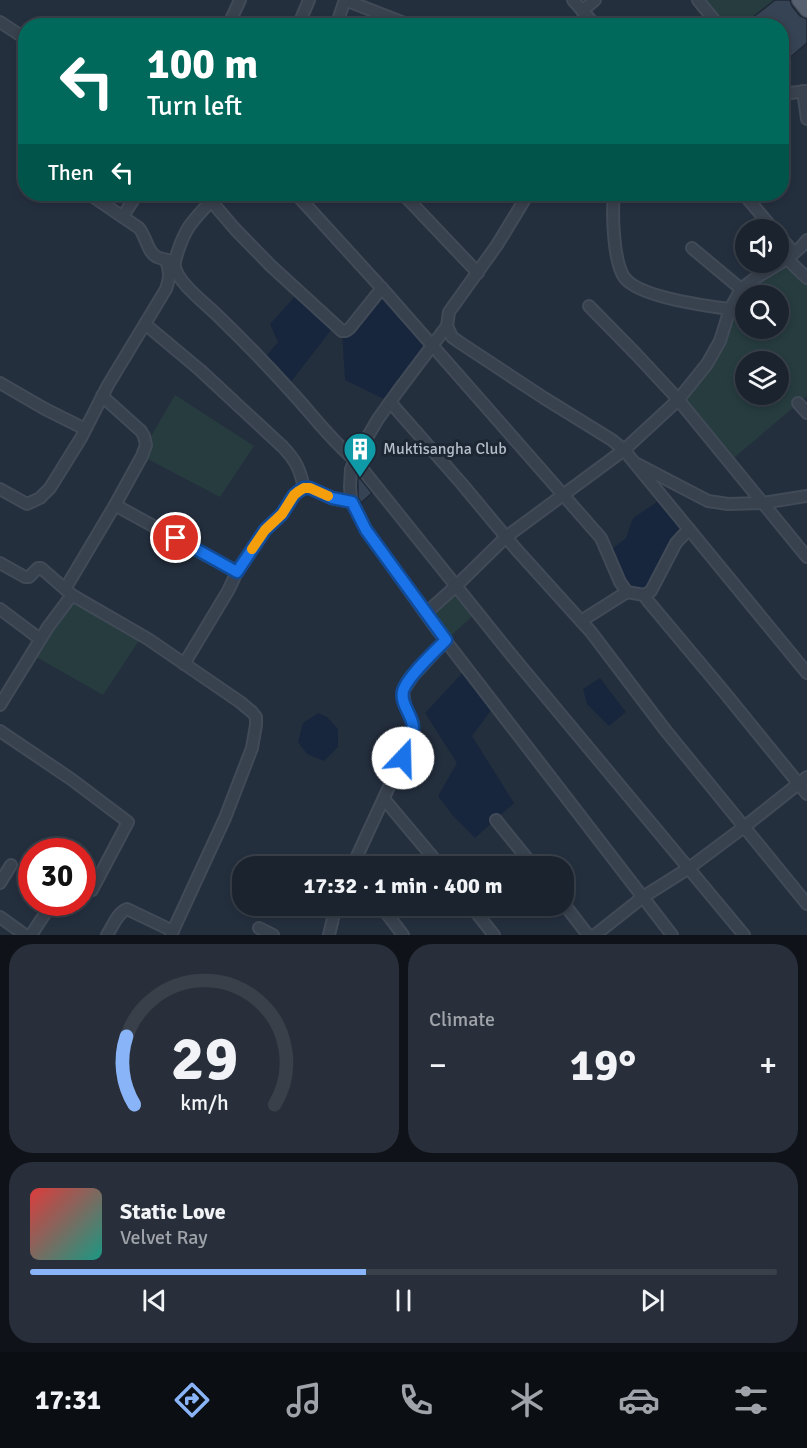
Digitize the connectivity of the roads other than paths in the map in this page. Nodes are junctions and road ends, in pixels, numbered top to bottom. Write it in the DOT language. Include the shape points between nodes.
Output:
graph roads {
  1 [pos="240,0"];
  2 [pos="309,0"];
  3 [pos="573,0"];
  4 [pos="595,0"];
  5 [pos="698,0"];
  6 [pos="799,0"];
  7 [pos="351,1"];
  8 [pos="807,10"];
  9 [pos="582,11"];
  10 [pos="232,18"];
  11 [pos="301,18"];
  12 [pos="341,18"];
  13 [pos="392,18"];
  14 [pos="589,18"];
  15 [pos="713,18"];
  16 [pos="0,22"];
  17 [pos="18,34"];
  18 [pos="805,91"];
  19 [pos="789,93"];
  20 [pos="807,119"];
  21 [pos="100,201"];
  22 [pos="133,201"];
  23 [pos="206,201"];
  24 [pos="212,201"];
  25 [pos="302,201"];
  26 [pos="410,201"];
  27 [pos="524,201"];
  28 [pos="613,201"];
  29 [pos="750,201"];
  30 [pos="123,216"];
  31 [pos="765,219"];
  32 [pos="807,240"];
  33 [pos="692,248"];
  34 [pos="789,253"];
  35 [pos="791,256"];
  36 [pos="171,261"];
  37 [pos="478,273"];
  38 [pos="807,278"];
  39 [pos="736,285"];
  40 [pos="746,285"];
  41 [pos="382,288"];
  42 [pos="735,300"];
  43 [pos="589,306"];
  44 [pos="730,309"];
  45 [pos="145,324"];
  46 [pos="447,327"];
  47 [pos="432,346"];
  48 [pos="0,383"];
  49 [pos="102,396"];
  50 [pos="678,400"];
  51 [pos="390,402"];
  52 [pos="798,403"];
  53 [pos="807,413"];
  54 [pos="86,429"];
  55 [pos="624,450"];
  56 [pos="356,460"];
  57 [pos="633,461"];
  58 [pos="304,488"];
  59 [pos="0,489"];
  60 [pos="564,495"];
  61 [pos="807,496"];
  62 [pos="352,502"];
  63 [pos="762,503"];
  64 [pos="115,505"];
  65 [pos="689,529"];
  66 [pos="506,537"];
  67 [pos="807,557"];
  68 [pos="0,564"];
  69 [pos="237,572"];
  70 [pos="456,586"];
  71 [pos="627,591"];
  72 [pos="68,592"];
  73 [pos="645,595"];
  74 [pos="0,609"];
  75 [pos="426,614"];
  76 [pos="581,621"];
  77 [pos="40,639"];
  78 [pos="446,640"];
  79 [pos="184,664"];
  80 [pos="807,673"];
  81 [pos="0,705"];
  82 [pos="0,731"];
  83 [pos="803,780"];
  84 [pos="807,794"];
  85 [pos="384,799"];
  86 [pos="496,820"];
  87 [pos="744,827"];
  88 [pos="357,856"];
  89 [pos="432,856"];
  90 [pos="525,856"];
  91 [pos="11,865"];
  92 [pos="689,868"];
  93 [pos="96,882"];
  94 [pos="0,883"];
  95 [pos="643,897"];
  96 [pos="807,904"];
  97 [pos="43,916"];
  98 [pos="334,916"];
  99 [pos="389,916"];
  100 [pos="479,916"];
  101 [pos="573,916"];
  102 [pos="0,917"];
  103 [pos="258,928"];
  104 [pos="172,933"];
  105 [pos="25,935"];
  106 [pos="31,935"];
  107 [pos="107,935"];
  108 [pos="273,935"];
  109 [pos="329,935"];
  110 [pos="403,935"];
  111 [pos="494,935"];
  112 [pos="588,935"];
  113 [pos="595,935"];
  114 [pos="672,935"];
  115 [pos="744,935"];
  1 -- 10 [label="street"];
  2 -- 11 [label="street"];
  3 -- 9 [label="street"];
  4 -- 9 [label="street"];
  5 -- 15 [label="street"];
  6 -- 8 [label="main road"];
  7 -- 12 [label="street"];
  7 -- 13 [label="street"];
  9 -- 14 [label="street"];
  16 -- 17 [label="street"];
  18 -- 19 [label="street"];
  18 -- 20 [label="street"];
  21 -- 30 [label="street"];
  22 -- 30 [label="street"];
  23 -- 36 [label="street"];
  24 -- 41 [label="street" via="235,230 342,331 350,328"];
  25 -- 41 [label="street"];
  26 -- 37 [label="street"];
  27 -- 37 [label="street"];
  28 -- 44 [label="street" via="618,259 625,278 670,299"];
  29 -- 31 [label="street"];
  30 -- 36 [label="street" via="144,234 154,254"];
  32 -- 35 [label="street"];
  33 -- 39 [label="street"];
  34 -- 35 [label="street"];
  35 -- 38 [label="street"];
  35 -- 40 [label="street"];
  36 -- 45 [label="street" via="166,289"];
  36 -- 56 [label="street" via="189,288"];
  37 -- 46 [label="street" via="449,312"];
  41 -- 47 [label="street"];
  42 -- 44 [label="street"];
  43 -- 50 [label="street"];
  44 -- 50 [label="street" via="720,341 707,364"];
  45 -- 49 [label="street"];
  45 -- 58 [label="street" via="283,447 300,470"];
  46 -- 47 [label="street"];
  46 -- 55 [label="street" via="459,342"];
  47 -- 51 [label="street"];
  47 -- 60 [label="street"];
  48 -- 54 [label="street"];
  49 -- 54 [label="street"];
  49 -- 64 [label="street" via="141,431 146,445"];
  50 -- 55 [label="street"];
  50 -- 63 [label="street"];
  51 -- 56 [label="street"];
  51 -- 66 [label="street"];
  52 -- 53 [label="street"];
  54 -- 59 [label="street" via="40,498 27,504"];
  55 -- 57 [label="street"];
  55 -- 60 [label="street"];
  56 -- 62 [label="street" via="351,469"];
  56 -- 70 [label="street"];
  57 -- 63 [label="street" via="708,501"];
  57 -- 65 [label="street"];
  58 -- 62 [label="street"];
  58 -- 69 [label="street" via="265,530"];
  60 -- 66 [label="street"];
  60 -- 71 [label="street" via="601,538"];
  61 -- 63 [label="street"];
  62 -- 75 [label="street" via="366,530"];
  63 -- 67 [label="street"];
  64 -- 69 [label="street"];
  64 -- 72 [label="street"];
  65 -- 73 [label="street" via="676,543 651,591"];
  65 -- 80 [label="street"];
  66 -- 70 [label="street"];
  66 -- 76 [label="street"];
  68 -- 72 [label="street" via="25,577 41,568"];
  69 -- 79 [label="street"];
  70 -- 75 [label="street"];
  70 -- 92 [label="street"];
  71 -- 73 [label="street"];
  71 -- 76 [label="street"];
  72 -- 77 [label="street"];
  72 -- 79 [label="street"];
  73 -- 83 [label="street"];
  74 -- 77 [label="street"];
  75 -- 78 [label="street"];
  76 -- 87 [label="street"];
  77 -- 81 [label="street"];
  78 -- 85 [label="street" via="403,691 412,737"];
  78 -- 95 [label="street"];
  79 -- 104 [label="street" via="252,712 256,725 243,774"];
  82 -- 93 [label="street" via="128,822"];
  83 -- 84 [label="street"];
  83 -- 87 [label="street"];
  85 -- 88 [label="street"];
  85 -- 89 [label="street"];
  86 -- 90 [label="street"];
  87 -- 92 [label="street"];
  87 -- 96 [label="street"];
  91 -- 94 [label="street"];
  92 -- 95 [label="street"];
  92 -- 115 [label="street"];
  95 -- 113 [label="street"];
  95 -- 114 [label="street"];
  97 -- 106 [label="street"];
  98 -- 109 [label="street"];
  99 -- 110 [label="street"];
  100 -- 111 [label="street"];
  101 -- 112 [label="street"];
  102 -- 105 [label="street"];
  103 -- 108 [label="street"];
  104 -- 107 [label="street" via="127,909 120,913"];
}
